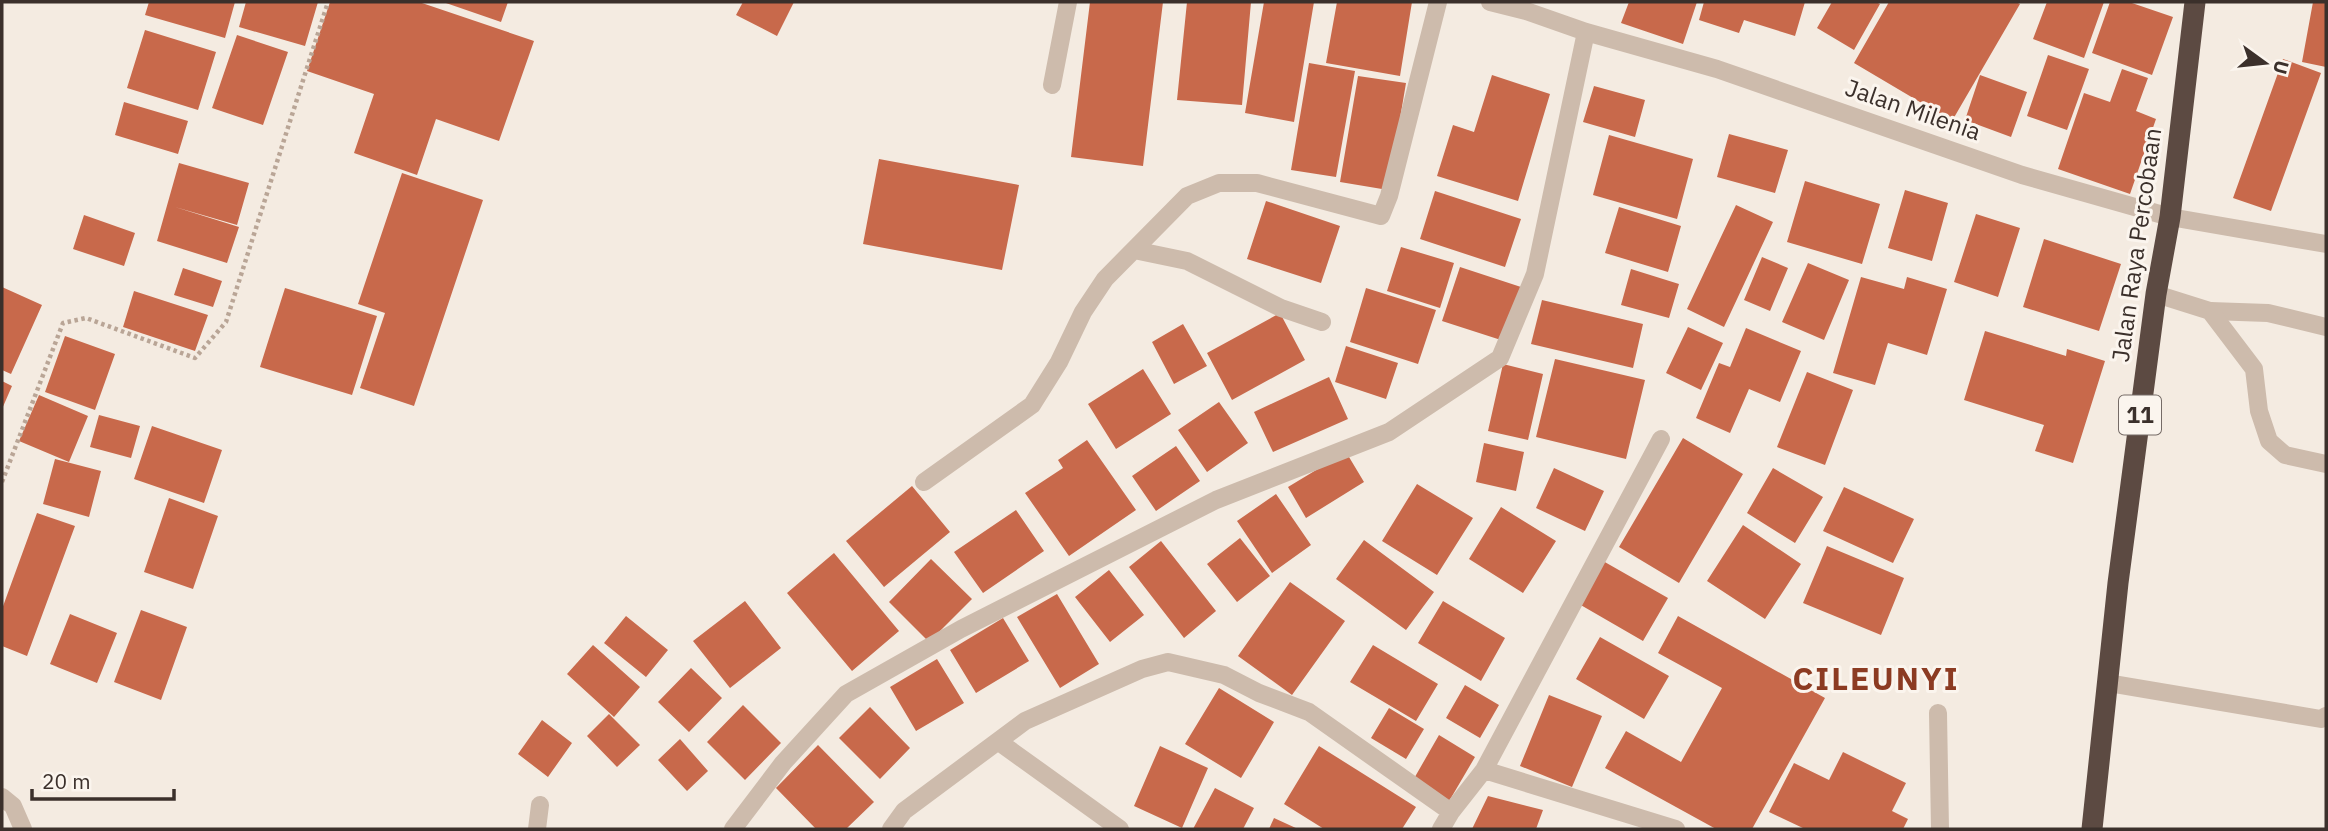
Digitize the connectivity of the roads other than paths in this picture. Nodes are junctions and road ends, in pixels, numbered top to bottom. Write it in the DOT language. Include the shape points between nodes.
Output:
graph roads {
  1 [pos="1068,2"];
  2 [pos="1438,2"];
  3 [pos="1490,2"];
  4 [pos="2195,2"];
  5 [pos="1586,32"];
  6 [pos="1052,85"];
  7 [pos="2170,217"];
  8 [pos="2326,244"];
  9 [pos="1134,250"];
  10 [pos="2156,294"];
  11 [pos="2210,311"];
  12 [pos="1322,322"];
  13 [pos="2326,327"];
  14 [pos="1661,439"];
  15 [pos="2326,464"];
  16 [pos="924,482"];
  17 [pos="2108,683"];
  18 [pos="1938,713"];
  19 [pos="2326,716"];
  20 [pos="999,742"];
  21 [pos="1484,770"];
  22 [pos="2,797"];
  23 [pos="540,805"];
  24 [pos="1451,813"];
  25 [pos="23,829"];
  26 [pos="537,829"];
  27 [pos="733,829"];
  28 [pos="891,829"];
  29 [pos="1120,829"];
  30 [pos="1441,829"];
  31 [pos="1676,829"];
  32 [pos="1940,829"];
  33 [pos="2092,829"];
  1 -- 6 [label="street"];
  2 -- 9 [label="street" via="1381,216 1257,183 1219,183 1187,196"];
  3 -- 5 [label="street, Jalan Milenia"];
  4 -- 7 [label="highway, Jalan Raya Percobaan / 11"];
  5 -- 7 [label="street, Jalan Milenia" via="1717,69 2022,175"];
  5 -- 27 [label="street" via="1535,274 1500,358 1389,432 1216,500 961,629 846,694 783,763"];
  7 -- 8 [label="street, Jalan Milenia"];
  7 -- 10 [label="highway, Jalan Raya Percobaan / 11"];
  9 -- 12 [label="street" via="1187,261 1281,308"];
  9 -- 16 [label="street" via="1105,279 1083,312 1032,405"];
  10 -- 11 [label="street"];
  10 -- 17 [label="highway, Jalan Raya Percobaan / 11"];
  11 -- 13 [label="street" via="2268,313"];
  11 -- 15 [label="street" via="2255,369 2259,411 2269,441 2285,455"];
  14 -- 21 [label="street"];
  17 -- 19 [label="street" via="2321,719"];
  17 -- 33 [label="highway, Jalan Raya Percobaan / 11"];
  18 -- 32 [label="street"];
  20 -- 24 [label="street" via="1025,721 1168,662 1224,675 1309,712"];
  20 -- 28 [label="street" via="904,811"];
  20 -- 29 [label="street"];
  21 -- 24 [label="street"];
  21 -- 31 [label="street"];
  22 -- 25 [label="street" via="13,806"];
  23 -- 26 [label="street"];
  24 -- 30 [label="street"];
}
